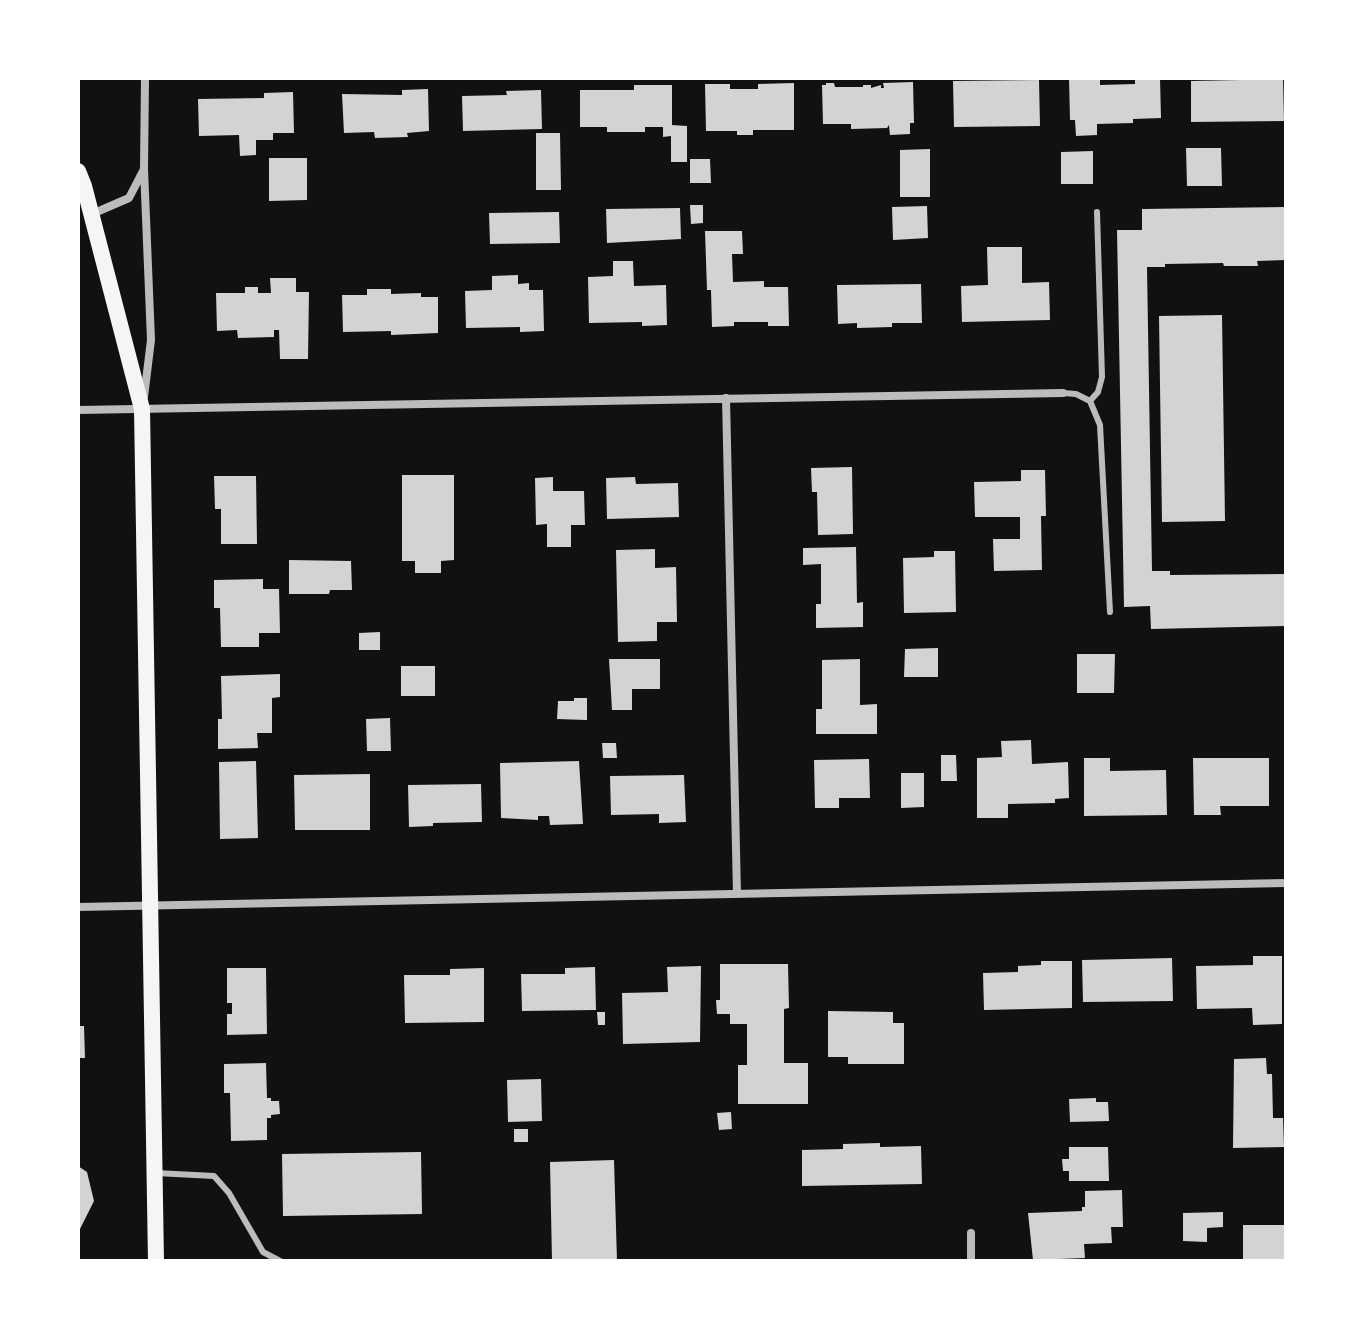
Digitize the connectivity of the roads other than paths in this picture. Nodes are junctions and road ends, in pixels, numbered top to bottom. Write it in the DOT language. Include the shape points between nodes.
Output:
graph roads {
  1 [pos="145,78"];
  2 [pos="144,169"];
  3 [pos="78,171"];
  4 [pos="1097,212"];
  5 [pos="92,214"];
  6 [pos="1063,393"];
  7 [pos="726,398"];
  8 [pos="1090,401"];
  9 [pos="142,409"];
  10 [pos="78,410"];
  11 [pos="1110,612"];
  12 [pos="1286,883"];
  13 [pos="737,894"];
  14 [pos="78,907"];
  15 [pos="151,907"];
  16 [pos="155,1173"];
  17 [pos="971,1233"];
  18 [pos="156,1261"];
  19 [pos="280,1261"];
  20 [pos="971,1261"];
  1 -- 2 [label="street"];
  2 -- 5 [label="street" via="129,198"];
  2 -- 9 [label="street" via="151,340"];
  3 -- 5 [label="main road"];
  4 -- 8 [label="lane" via="1102,377"];
  5 -- 9 [label="main road"];
  6 -- 7 [label="street"];
  6 -- 8 [label="lane"];
  7 -- 9 [label="street"];
  7 -- 13 [label="street"];
  8 -- 11 [label="lane" via="1100,425"];
  9 -- 10 [label="street"];
  9 -- 15 [label="main road"];
  12 -- 13 [label="street"];
  13 -- 15 [label="street"];
  14 -- 15 [label="street"];
  15 -- 16 [label="main road"];
  16 -- 18 [label="main road"];
  16 -- 19 [label="lane" via="214,1176 263,1252"];
  17 -- 20 [label="street"];
}
